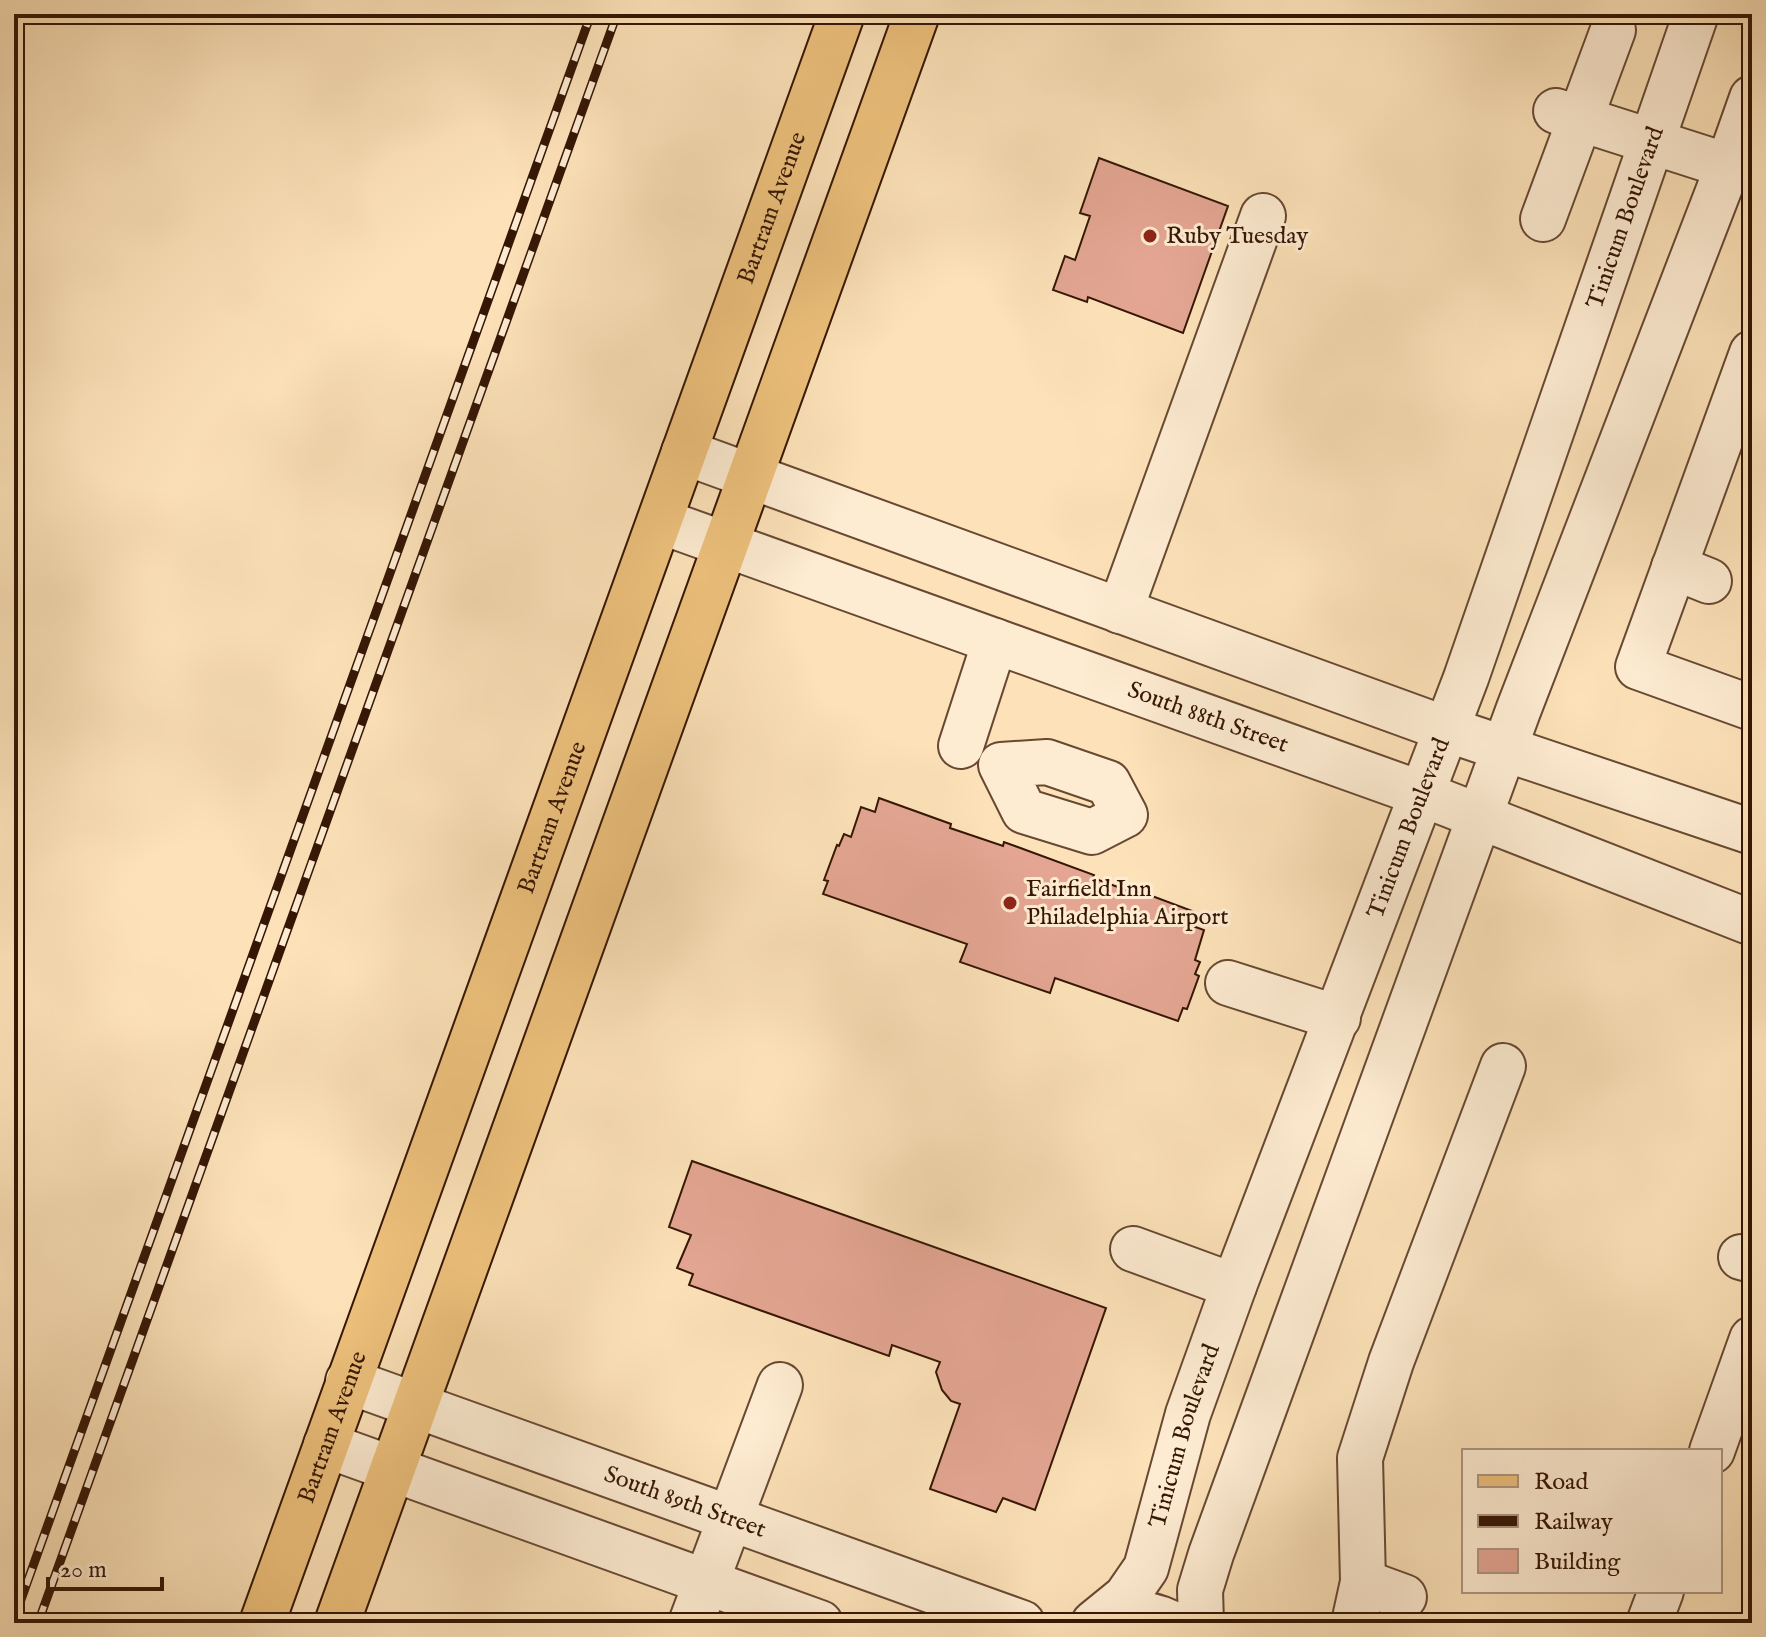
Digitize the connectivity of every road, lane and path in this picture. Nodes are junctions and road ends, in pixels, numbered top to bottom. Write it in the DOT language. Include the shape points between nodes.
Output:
graph roads {
  1 [pos="842,14"];
  2 [pos="917,14"];
  3 [pos="1696,14"];
  4 [pos="1613,30"];
  5 [pos="1752,98"];
  6 [pos="1569,116"];
  7 [pos="1650,140"];
  8 [pos="1728,166"];
  9 [pos="1263,216"];
  10 [pos="1543,219"];
  11 [pos="1750,364"];
  12 [pos="684,452"];
  13 [pos="751,476"];
  14 [pos="660,521"];
  15 [pos="726,544"];
  16 [pos="1120,611"];
  17 [pos="995,641"];
  18 [pos="1752,708"];
  19 [pos="1446,729"];
  20 [pos="961,746"];
  21 [pos="1504,749"];
  22 [pos="1422,794"];
  23 [pos="1479,816"];
  24 [pos="1752,832"];
  25 [pos="1752,923"];
  26 [pos="1229,980"];
  27 [pos="1338,1018"];
  28 [pos="1503,1066"];
  29 [pos="1133,1249"];
  30 [pos="1234,1286"];
  31 [pos="1736,1363"];
  32 [pos="348,1381"];
  33 [pos="780,1385"];
  34 [pos="417,1404"];
  35 [pos="326,1445"];
  36 [pos="1722,1460"];
  37 [pos="392,1469"];
  38 [pos="731,1516"];
  39 [pos="708,1582"];
  40 [pos="1660,1593"];
  41 [pos="1404,1597"];
  42 [pos="1358,1603"];
  43 [pos="1099,1620"];
  44 [pos="262,1623"];
  45 [pos="337,1623"];
  46 [pos="691,1623"];
  47 [pos="820,1623"];
  48 [pos="1022,1623"];
  49 [pos="1171,1623"];
  50 [pos="1201,1623"];
  51 [pos="1649,1623"];
  1 -- 12 [label="main road, Bartram Avenue"];
  2 -- 13 [label="main road"];
  3 -- 7 [label="street, Tinicum Boulevard"];
  4 -- 6 [label="street"];
  5 -- 8 [label="street"];
  6 -- 7 [label="street"];
  6 -- 10 [label="street"];
  7 -- 8 [label="street"];
  7 -- 19 [label="street, Tinicum Boulevard"];
  8 -- 21 [label="street"];
  9 -- 16 [label="street" via="1142,516"];
  11 -- 18 [label="street" via="1727,472 1692,574 1638,667"];
  12 -- 13 [label="street"];
  12 -- 14 [label="main road, Bartram Avenue"];
  13 -- 15 [label="main road"];
  13 -- 16 [label="street"];
  14 -- 15 [label="street, South 88th Street"];
  14 -- 32 [label="main road, Bartram Avenue"];
  15 -- 17 [label="street, South 88th Street"];
  15 -- 34 [label="main road"];
  16 -- 19 [label="street"];
  17 -- 20 [label="street"];
  17 -- 22 [label="street, South 88th Street"];
  19 -- 21 [label="street"];
  19 -- 22 [label="street, Tinicum Boulevard"];
  21 -- 23 [label="street"];
  21 -- 24 [label="street"];
  22 -- 23 [label="street, South 88th Street"];
  22 -- 27 [label="street, Tinicum Boulevard"];
  23 -- 25 [label="street, South 88th Street"];
  23 -- 50 [label="street" via="1204,1573"];
  26 -- 27 [label="street"];
  27 -- 30 [label="street, Tinicum Boulevard"];
  28 -- 42 [label="street" via="1479,1163 1404,1366 1376,1464"];
  29 -- 30 [label="street"];
  30 -- 43 [label="street, Tinicum Boulevard" via="1188,1414 1146,1568 1126,1597"];
  31 -- 36 [label="street"];
  32 -- 34 [label="street, South 89th Street"];
  32 -- 35 [label="main road, Bartram Avenue"];
  33 -- 38 [label="street"];
  34 -- 37 [label="main road"];
  34 -- 38 [label="street, South 89th Street"];
  35 -- 37 [label="street"];
  35 -- 44 [label="main road, Bartram Avenue"];
  37 -- 39 [label="street"];
  37 -- 45 [label="main road"];
  38 -- 39 [label="street"];
  38 -- 48 [label="street, South 89th Street"];
  39 -- 46 [label="street"];
  39 -- 47 [label="street"];
  40 -- 51 [label="street"];
  41 -- 42 [label="street"];
  43 -- 49 [label="street" via="1134,1612"];
}
